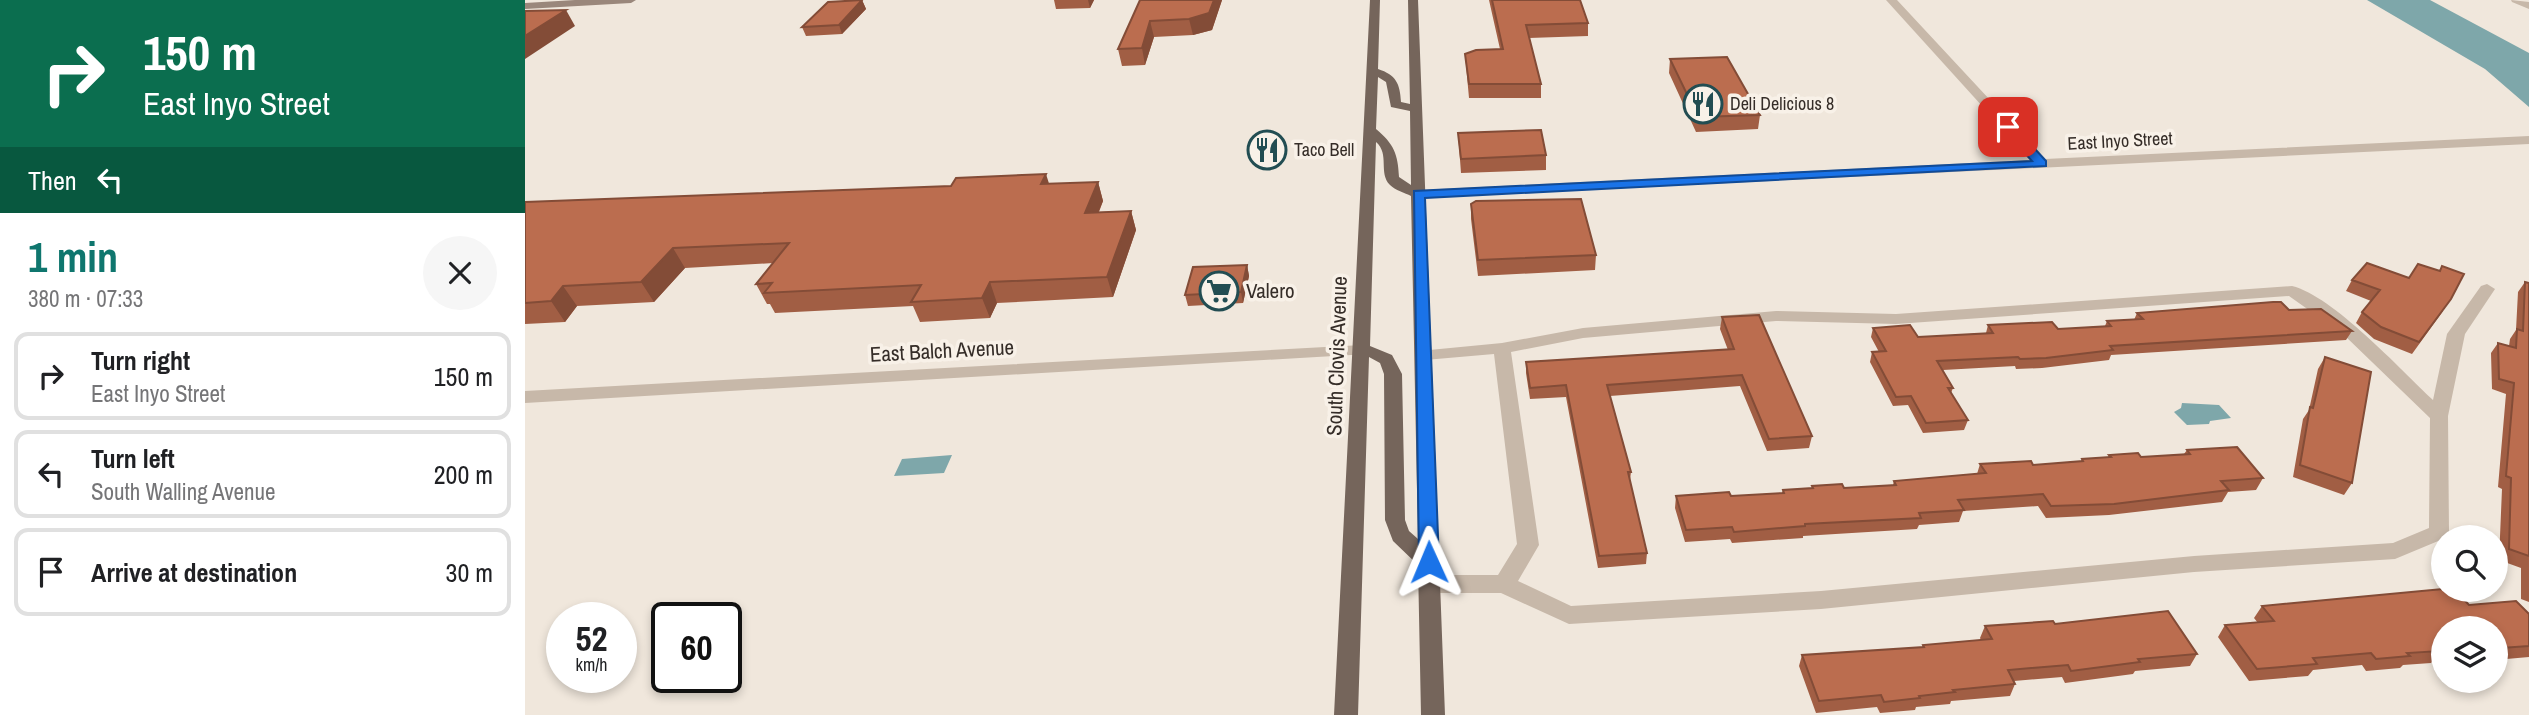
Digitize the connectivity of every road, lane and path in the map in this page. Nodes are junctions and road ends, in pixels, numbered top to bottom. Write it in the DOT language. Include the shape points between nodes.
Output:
graph roads {
  1 [pos="631,0"];
  2 [pos="1375,0"];
  3 [pos="1413,0"];
  4 [pos="1891,0"];
  5 [pos="2516,0"];
  6 [pos="525,6"];
  7 [pos="2529,6"];
  8 [pos="1371,71"];
  9 [pos="1417,109"];
  10 [pos="1368,129"];
  11 [pos="2529,140"];
  12 [pos="2042,164"];
  13 [pos="1419,194"];
  14 [pos="2487,289"];
  15 [pos="1502,348"];
  16 [pos="1362,350"];
  17 [pos="1425,355"];
  18 [pos="525,397"];
  19 [pos="2439,415"];
  20 [pos="1429,573"];
  21 [pos="1504,584"];
  22 [pos="1346,715"];
  23 [pos="1433,715"];
  1 -- 6 [label="main road"];
  2 -- 8 [label="main road, South Clovis Avenue"];
  3 -- 9 [label="main road"];
  4 -- 12 [label="street"];
  5 -- 7 [label="street"];
  8 -- 9 [label="main road" via="1392,80 1395,104"];
  8 -- 10 [label="main road, South Clovis Avenue"];
  9 -- 13 [label="main road"];
  10 -- 13 [label="main road" via="1387,145 1396,183"];
  10 -- 16 [label="main road, South Clovis Avenue"];
  11 -- 12 [label="street, East Inyo Street"];
  12 -- 13 [label="street, East Inyo Street"];
  13 -- 17 [label="main road"];
  14 -- 19 [label="street" via="2456,334"];
  15 -- 17 [label="street"];
  15 -- 19 [label="street" via="1583,333 1776,316 1896,318 2292,292 2340,324"];
  15 -- 21 [label="street" via="1528,545"];
  16 -- 18 [label="street, East Balch Avenue"];
  16 -- 20 [label="main road" via="1380,353 1393,373 1395,520 1400,535"];
  16 -- 22 [label="main road, South Clovis Avenue"];
  17 -- 20 [label="main road"];
  19 -- 21 [label="street" via="2439,532 2395,551 2194,564 1821,600 1569,615"];
  20 -- 21 [label="street"];
  20 -- 23 [label="main road"];
}
